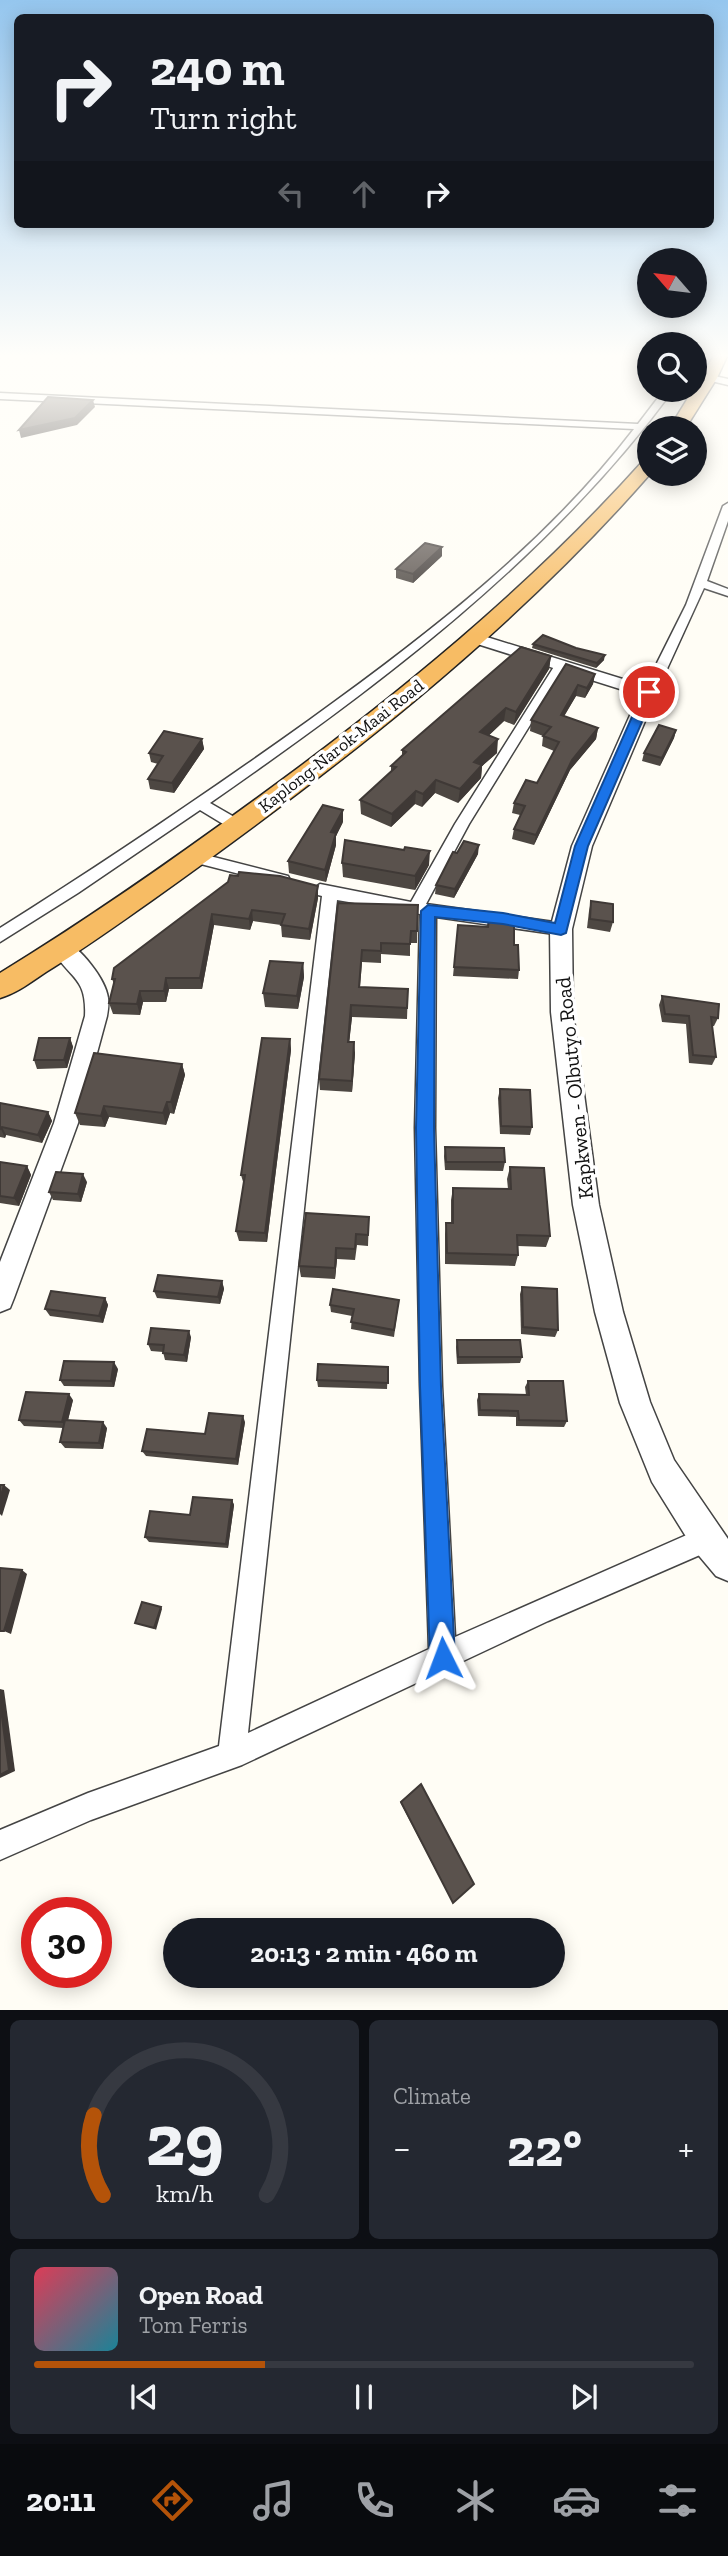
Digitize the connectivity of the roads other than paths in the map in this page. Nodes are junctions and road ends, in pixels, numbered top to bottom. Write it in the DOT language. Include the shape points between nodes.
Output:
graph roads {
  1 [pos="623,448"];
  2 [pos="637,479"];
  3 [pos="728,506"];
  4 [pos="700,582"];
  5 [pos="728,593"];
  6 [pos="494,602"];
  7 [pos="477,639"];
  8 [pos="561,665"];
  9 [pos="649,692"];
  10 [pos="201,804"];
  11 [pos="238,826"];
  12 [pos="194,857"];
  13 [pos="330,892"];
  14 [pos="422,909"];
  15 [pos="561,929"];
  16 [pos="0,936"];
  17 [pos="63,949"];
  18 [pos="0,988"];
  19 [pos="0,1298"];
  20 [pos="707,1539"];
  21 [pos="728,1564"];
  22 [pos="443,1658"];
  23 [pos="232,1755"];
  24 [pos="0,1844"];
  1 -- 6 [label="street"];
  2 -- 6 [label="highway, Kaplong-Narok-Maai Road" via="599,523"];
  3 -- 4 [label="street"];
  4 -- 5 [label="street"];
  4 -- 9 [label="street"];
  6 -- 7 [label="highway, Kaplong-Narok-Maai Road"];
  6 -- 10 [label="street" via="368,684"];
  7 -- 8 [label="street"];
  7 -- 11 [label="highway, Kaplong-Narok-Maai Road"];
  8 -- 9 [label="street"];
  8 -- 14 [label="street" via="462,824"];
  9 -- 15 [label="street, Kapkwen - Olbutyo Road" via="582,846"];
  10 -- 11 [label="street"];
  10 -- 16 [label="street"];
  11 -- 12 [label="highway, Kaplong-Narok-Maai Road"];
  12 -- 13 [label="street"];
  12 -- 17 [label="highway, Kaplong-Narok-Maai Road"];
  13 -- 14 [label="street"];
  13 -- 23 [label="street"];
  14 -- 15 [label="street"];
  14 -- 22 [label="street" via="431,1386"];
  15 -- 20 [label="street, Kapkwen - Olbutyo Road" via="562,1012 584,1191 609,1312 635,1402 663,1471"];
  17 -- 18 [label="highway, Kaplong-Narok-Maai Road"];
  17 -- 19 [label="street" via="92,982 96,1016 66,1123"];
  20 -- 21 [label="street, Kapkwen - Olbutyo Road"];
  20 -- 22 [label="street"];
  22 -- 23 [label="street"];
  23 -- 24 [label="street"];
}
